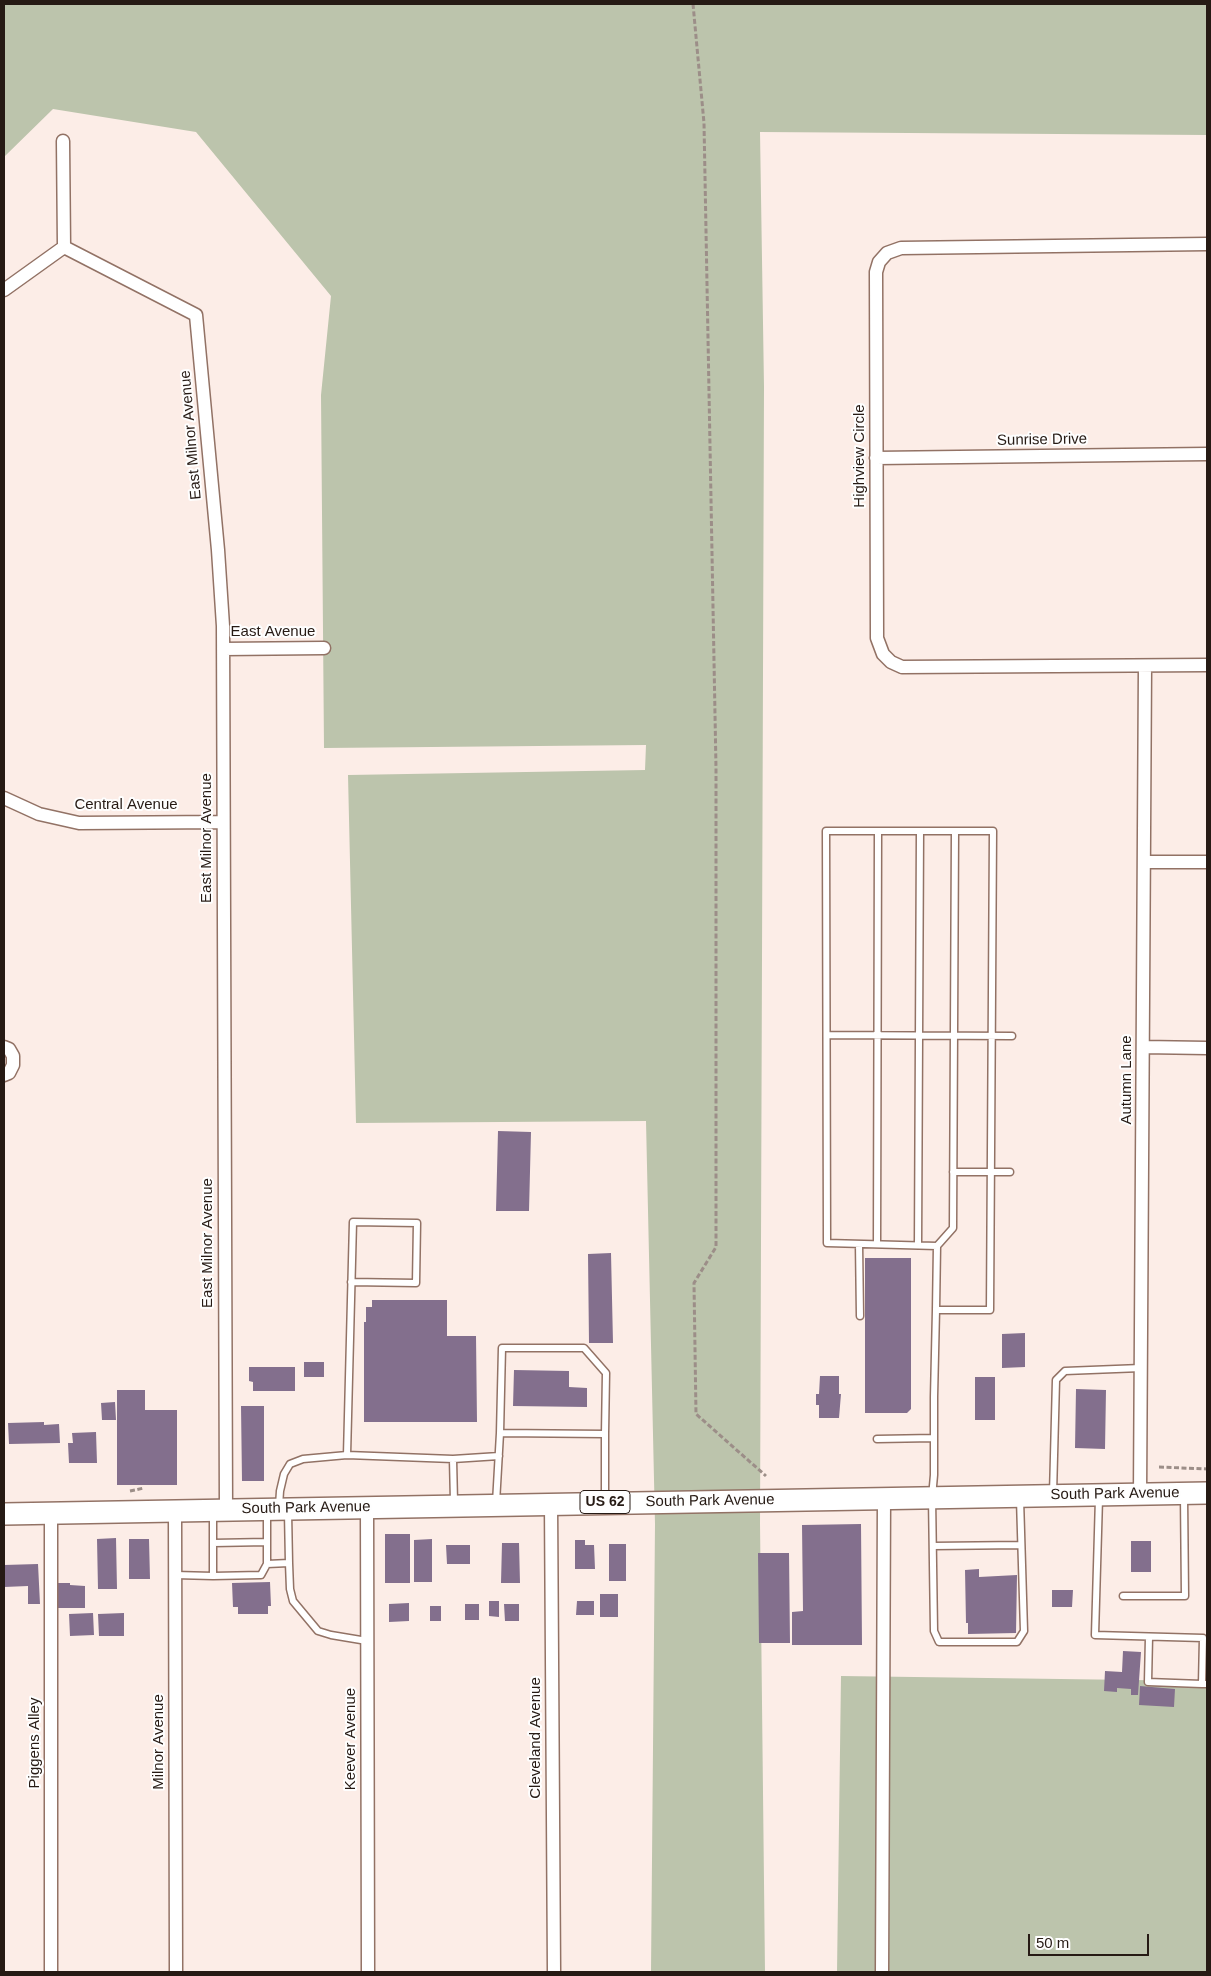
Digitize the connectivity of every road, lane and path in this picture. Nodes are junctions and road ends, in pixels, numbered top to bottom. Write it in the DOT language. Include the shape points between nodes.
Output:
graph roads {
  1 [pos="693,4"];
  2 [pos="63,140"];
  3 [pos="1207,244"];
  4 [pos="64,247"];
  5 [pos="4,290"];
  6 [pos="1207,454"];
  7 [pos="876,458"];
  8 [pos="324,648"];
  9 [pos="223,649"];
  10 [pos="1207,665"];
  11 [pos="1145,666"];
  12 [pos="4,798"];
  13 [pos="223,822"];
  14 [pos="878,831"];
  15 [pos="920,831"];
  16 [pos="955,831"];
  17 [pos="1144,862"];
  18 [pos="1207,862"];
  19 [pos="827,1035"];
  20 [pos="878,1035"];
  21 [pos="919,1036"];
  22 [pos="954,1036"];
  23 [pos="992,1036"];
  24 [pos="1012,1036"];
  25 [pos="4,1047"];
  26 [pos="1143,1047"];
  27 [pos="1207,1048"];
  28 [pos="4,1075"];
  29 [pos="953,1172"];
  30 [pos="991,1172"];
  31 [pos="1010,1172"];
  32 [pos="859,1244"];
  33 [pos="877,1244"];
  34 [pos="918,1245"];
  35 [pos="937,1246"];
  36 [pos="351,1282"];
  37 [pos="936,1310"];
  38 [pos="860,1316"];
  39 [pos="1141,1368"];
  40 [pos="500,1433"];
  41 [pos="604,1434"];
  42 [pos="934,1438"];
  43 [pos="877,1439"];
  44 [pos="347,1455"];
  45 [pos="499,1456"];
  46 [pos="453,1459"];
  47 [pos="1159,1467"];
  48 [pos="1207,1469"];
  49 [pos="766,1476"];
  50 [pos="144,1488"];
  51 [pos="130,1491"];
  52 [pos="1184,1493"];
  53 [pos="1207,1493"];
  54 [pos="1099,1494"];
  55 [pos="1140,1494"];
  56 [pos="1020,1495"];
  57 [pos="1053,1495"];
  58 [pos="932,1497"];
  59 [pos="884,1498"];
  60 [pos="605,1502"];
  61 [pos="551,1503"];
  62 [pos="496,1504"];
  63 [pos="454,1505"];
  64 [pos="367,1507"];
  65 [pos="278,1509"];
  66 [pos="220,1510"];
  67 [pos="175,1511"];
  68 [pos="4,1514"];
  69 [pos="51,1514"];
  70 [pos="267,1542"];
  71 [pos="213,1543"];
  72 [pos="1021,1545"];
  73 [pos="933,1546"];
  74 [pos="289,1563"];
  75 [pos="267,1564"];
  76 [pos="175,1575"];
  77 [pos="213,1576"];
  78 [pos="1123,1596"];
  79 [pos="1149,1637"];
  80 [pos="367,1641"];
  81 [pos="1204,1684"];
  82 [pos="51,1972"];
  83 [pos="176,1972"];
  84 [pos="368,1972"];
  85 [pos="554,1972"];
  86 [pos="882,1972"];
  1 -- 49 [label="path" via="704,123 716,768 716,1247 694,1283 696,1414"];
  2 -- 4 [label="street"];
  3 -- 7 [label="street, Highview Circle" via="901,248 887,253 876,272"];
  4 -- 5 [label="street"];
  4 -- 9 [label="street, East Milnor Avenue" via="196,316 218,550"];
  6 -- 7 [label="street, Sunrise Drive"];
  7 -- 11 [label="street, Highview Circle" via="877,638 883,654 891,662 902,667"];
  8 -- 9 [label="street, East Avenue"];
  9 -- 13 [label="street, East Milnor Avenue"];
  10 -- 11 [label="street, Highview Circle"];
  11 -- 17 [label="street, Autumn Lane"];
  12 -- 13 [label="street, Central Avenue" via="39,814 79,823"];
  13 -- 66 [label="street, East Milnor Avenue"];
  14 -- 15 [label="lane"];
  14 -- 19 [label="lane" via="826,831"];
  14 -- 20 [label="lane"];
  15 -- 16 [label="lane"];
  15 -- 21 [label="lane"];
  16 -- 22 [label="lane"];
  16 -- 23 [label="lane" via="993,831"];
  17 -- 18 [label="street"];
  17 -- 26 [label="street, Autumn Lane"];
  19 -- 20 [label="lane"];
  19 -- 32 [label="lane" via="827,1243"];
  20 -- 21 [label="lane"];
  20 -- 33 [label="lane"];
  21 -- 22 [label="lane"];
  21 -- 34 [label="lane"];
  22 -- 23 [label="lane"];
  22 -- 29 [label="lane"];
  23 -- 24 [label="lane"];
  23 -- 30 [label="lane"];
  25 -- 28 [label="street" via="13,1056 13,1065"];
  26 -- 27 [label="street"];
  26 -- 39 [label="street, Autumn Lane"];
  29 -- 30 [label="lane"];
  29 -- 35 [label="lane" via="953,1228"];
  30 -- 31 [label="lane"];
  30 -- 37 [label="lane" via="990,1310"];
  32 -- 33 [label="lane"];
  32 -- 38 [label="lane"];
  33 -- 34 [label="lane"];
  34 -- 35 [label="lane"];
  35 -- 37 [label="lane"];
  36 -- 36 [label="lane" via="353,1222 417,1223 416,1284"];
  36 -- 44 [label="lane"];
  37 -- 42 [label="lane"];
  39 -- 55 [label="street, Autumn Lane"];
  39 -- 57 [label="lane" via="1065,1371 1056,1380"];
  40 -- 41 [label="lane"];
  40 -- 41 [label="lane" via="502,1348 584,1348 606,1373"];
  40 -- 45 [label="lane"];
  41 -- 60 [label="lane"];
  42 -- 43 [label="lane"];
  42 -- 58 [label="lane"];
  44 -- 46 [label="lane"];
  44 -- 65 [label="lane" via="303,1459 290,1464 284,1474"];
  45 -- 46 [label="lane"];
  45 -- 62 [label="lane"];
  46 -- 63 [label="lane"];
  47 -- 48 [label="path"];
  50 -- 51 [label="path"];
  52 -- 53 [label="main road, South Park Avenue / US 62"];
  52 -- 55 [label="main road, South Park Avenue / US 62"];
  52 -- 78 [label="lane" via="1185,1596"];
  54 -- 55 [label="main road, South Park Avenue / US 62"];
  54 -- 57 [label="main road, South Park Avenue / US 62"];
  54 -- 79 [label="lane" via="1096,1635"];
  56 -- 57 [label="main road, South Park Avenue / US 62"];
  56 -- 58 [label="main road, South Park Avenue / US 62"];
  56 -- 72 [label="lane"];
  58 -- 59 [label="main road, South Park Avenue / US 62"];
  58 -- 73 [label="lane"];
  59 -- 60 [label="main road, South Park Avenue / US 62"];
  59 -- 86 [label="street"];
  60 -- 61 [label="main road, South Park Avenue / US 62"];
  61 -- 62 [label="main road, South Park Avenue / US 62"];
  61 -- 85 [label="street, Cleveland Avenue"];
  62 -- 63 [label="main road, South Park Avenue / US 62"];
  63 -- 64 [label="main road, South Park Avenue / US 62"];
  64 -- 65 [label="main road, South Park Avenue / US 62"];
  64 -- 80 [label="street, Keever Avenue"];
  65 -- 66 [label="main road, South Park Avenue / US 62"];
  65 -- 70 [label="lane"];
  65 -- 74 [label="lane"];
  66 -- 67 [label="main road, South Park Avenue / US 62"];
  66 -- 71 [label="lane"];
  67 -- 69 [label="main road, South Park Avenue / US 62"];
  67 -- 76 [label="street, Milnor Avenue"];
  68 -- 69 [label="main road, South Park Avenue / US 62"];
  69 -- 82 [label="street, Piggens Alley"];
  70 -- 71 [label="lane"];
  70 -- 75 [label="lane"];
  71 -- 77 [label="lane"];
  72 -- 73 [label="lane"];
  72 -- 73 [label="lane" via="1024,1630 1017,1642 939,1642 934,1631"];
  74 -- 75 [label="lane"];
  74 -- 80 [label="lane" via="292,1601 318,1631"];
  75 -- 77 [label="lane" via="261,1575"];
  76 -- 77 [label="lane"];
  76 -- 83 [label="street, Milnor Avenue"];
  79 -- 81 [label="lane" via="1203,1638"];
  79 -- 81 [label="lane" via="1148,1682"];
  80 -- 84 [label="street, Keever Avenue"];
}
